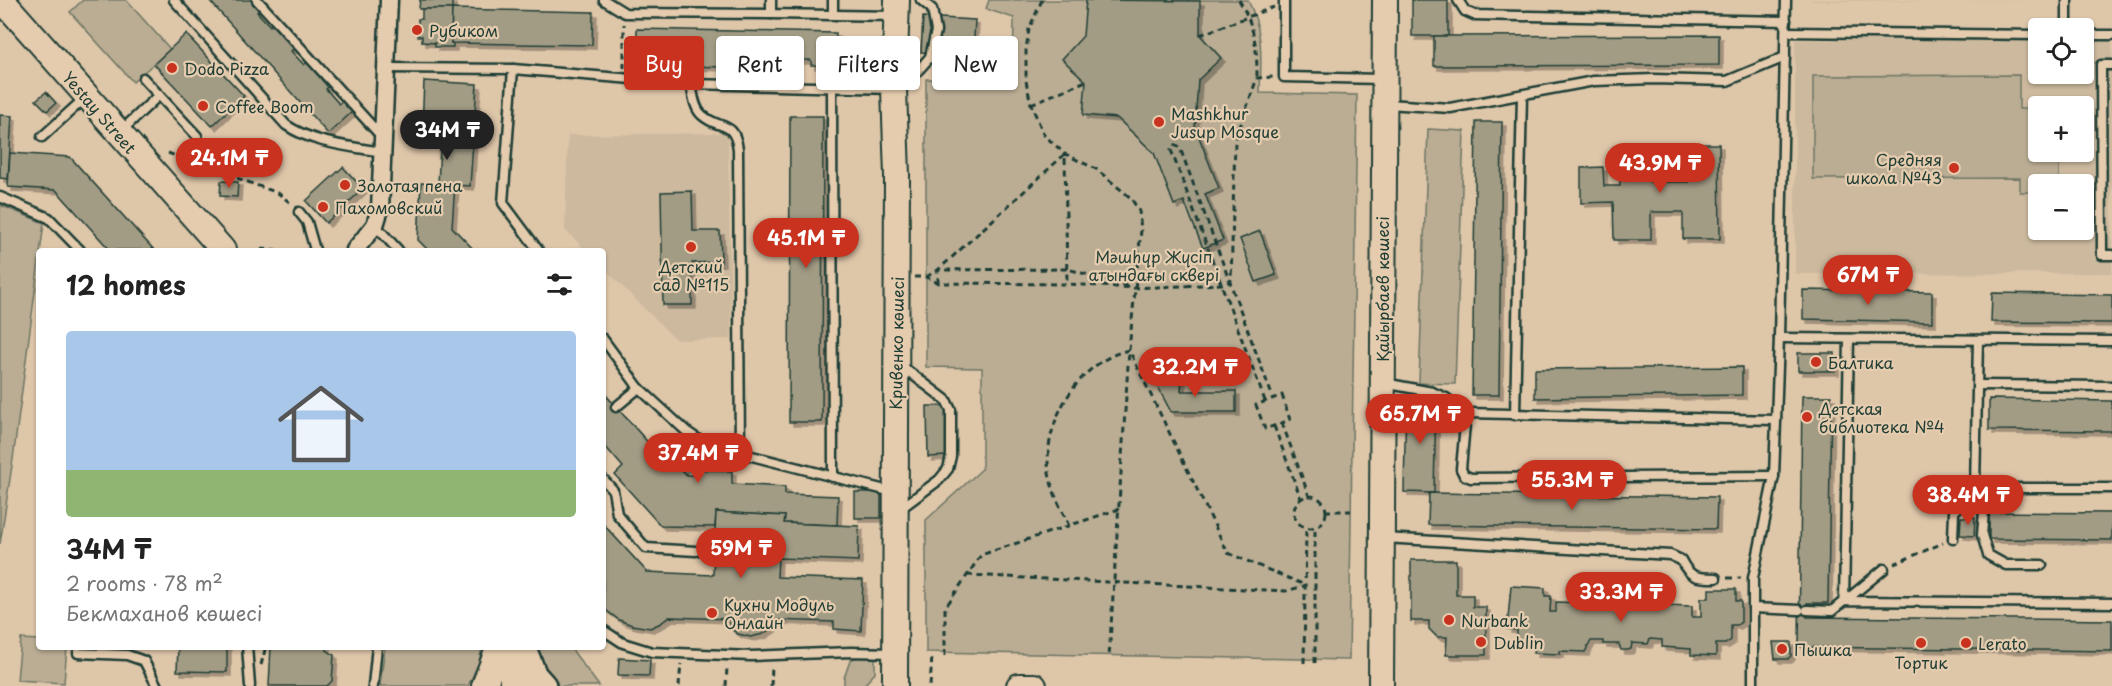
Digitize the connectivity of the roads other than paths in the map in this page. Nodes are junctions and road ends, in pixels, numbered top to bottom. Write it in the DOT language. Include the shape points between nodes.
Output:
graph roads {
  1 [pos="2,0"];
  2 [pos="174,0"];
  3 [pos="257,0"];
  4 [pos="389,0"];
  5 [pos="604,0"];
  6 [pos="771,0"];
  7 [pos="833,0"];
  8 [pos="921,0"];
  9 [pos="1385,0"];
  10 [pos="1458,0"];
  11 [pos="1786,0"];
  12 [pos="2067,0"];
  13 [pos="1284,2"];
  14 [pos="897,8"];
  15 [pos="771,14"];
  16 [pos="833,14"];
  17 [pos="2067,18"];
  18 [pos="1786,21"];
  19 [pos="1786,32"];
  20 [pos="2028,35"];
  21 [pos="2094,35"];
  22 [pos="2112,35"];
  23 [pos="896,36"];
  24 [pos="1785,57"];
  25 [pos="2112,65"];
  26 [pos="386,68"];
  27 [pos="920,68"];
  28 [pos="513,69"];
  29 [pos="143,78"];
  30 [pos="624,79"];
  31 [pos="1384,79"];
  32 [pos="704,84"];
  33 [pos="816,87"];
  34 [pos="692,90"];
  35 [pos="832,90"];
  36 [pos="894,90"];
  37 [pos="159,95"];
  38 [pos="1522,95"];
  39 [pos="87,97"];
  40 [pos="1384,104"];
  41 [pos="119,133"];
  42 [pos="42,136"];
  43 [pos="197,136"];
  44 [pos="382,145"];
  45 [pos="0,197"];
  46 [pos="300,212"];
  47 [pos="375,225"];
  48 [pos="71,241"];
  49 [pos="67,248"];
  50 [pos="78,248"];
  51 [pos="221,248"];
  52 [pos="314,248"];
  53 [pos="356,248"];
  54 [pos="396,248"];
  55 [pos="537,248"];
  56 [pos="2112,255"];
  57 [pos="1779,338"];
  58 [pos="1849,339"];
  59 [pos="1978,340"];
  60 [pos="2112,341"];
  61 [pos="606,343"];
  62 [pos="896,361"];
  63 [pos="1382,383"];
  64 [pos="1978,385"];
  65 [pos="2112,386"];
  66 [pos="639,388"];
  67 [pos="616,407"];
  68 [pos="1466,413"];
  69 [pos="1515,415"];
  70 [pos="1776,420"];
  71 [pos="740,453"];
  72 [pos="1774,476"];
  73 [pos="833,477"];
  74 [pos="606,482"];
  75 [pos="1975,488"];
  76 [pos="1986,488"];
  77 [pos="2112,488"];
  78 [pos="894,502"];
  79 [pos="1381,537"];
  80 [pos="1953,539"];
  81 [pos="696,550"];
  82 [pos="2042,565"];
  83 [pos="1884,569"];
  84 [pos="1716,578"];
  85 [pos="1844,601"];
  86 [pos="2112,603"];
  87 [pos="1753,608"];
  88 [pos="606,632"];
  89 [pos="248,650"];
  90 [pos="377,650"];
  91 [pos="498,650"];
  92 [pos="512,650"];
  93 [pos="523,650"];
  94 [pos="78,653"];
  95 [pos="898,675"];
  96 [pos="157,686"];
  97 [pos="250,686"];
  98 [pos="373,686"];
  99 [pos="484,686"];
  100 [pos="512,686"];
  101 [pos="542,686"];
  102 [pos="1019,686"];
  103 [pos="1034,686"];
  104 [pos="1381,686"];
  105 [pos="1754,686"];
  1 -- 39 [label="street, Yestay Street"];
  2 -- 44 [label="lane" via="286,125 314,140"];
  3 -- 44 [label="lane"];
  4 -- 26 [label="street"];
  5 -- 15 [label="lane" via="625,13"];
  6 -- 15 [label="lane"];
  7 -- 16 [label="lane"];
  8 -- 27 [label="lane" via="932,9 936,32 930,57"];
  9 -- 31 [label="street, Қайырбаев көшесі"];
  10 -- 18 [label="lane" via="1465,11 1474,15"];
  11 -- 18 [label="lane"];
  12 -- 17 [label="lane"];
  13 -- 31 [label="lane" via="1284,77"];
  14 -- 16 [label="lane"];
  14 -- 23 [label="street, Кривенко көшесі"];
  15 -- 16 [label="lane"];
  18 -- 19 [label="lane"];
  19 -- 20 [label="lane"];
  19 -- 24 [label="lane"];
  21 -- 22 [label="lane"];
  24 -- 38 [label="lane" via="1727,81 1594,81"];
  24 -- 57 [label="lane"];
  25 -- 56 [label="lane" via="2101,65 2102,255"];
  26 -- 28 [label="lane"];
  26 -- 44 [label="street"];
  28 -- 30 [label="lane"];
  28 -- 55 [label="lane" via="504,203"];
  29 -- 37 [label="lane"];
  31 -- 40 [label="street, Қайырбаев көшесі"];
  32 -- 33 [label="lane"];
  34 -- 71 [label="lane" via="701,115 732,130 737,138"];
  35 -- 73 [label="lane"];
  36 -- 62 [label="street, Кривенко көшесі"];
  37 -- 41 [label="lane"];
  37 -- 43 [label="lane"];
  38 -- 40 [label="lane" via="1450,108"];
  38 -- 69 [label="lane"];
  39 -- 41 [label="street, Yestay Street"];
  39 -- 42 [label="lane"];
  40 -- 63 [label="street, Қайырбаев көшесі"];
  41 -- 51 [label="street, Yestay Street"];
  44 -- 47 [label="street" via="380,209"];
  45 -- 48 [label="lane" via="48,218"];
  46 -- 52 [label="lane"];
  47 -- 53 [label="street"];
  47 -- 54 [label="lane"];
  48 -- 49 [label="lane"];
  48 -- 50 [label="lane"];
  57 -- 58 [label="lane"];
  57 -- 70 [label="lane"];
  58 -- 59 [label="lane"];
  58 -- 85 [label="lane"];
  59 -- 60 [label="lane"];
  59 -- 64 [label="lane"];
  61 -- 66 [label="lane"];
  62 -- 78 [label="street, Кривенко көшесі"];
  62 -- 78 [label="lane" via="946,400 951,410 951,456 948,469 939,480"];
  63 -- 68 [label="lane" via="1432,392"];
  63 -- 79 [label="street, Қайырбаев көшесі"];
  64 -- 65 [label="lane"];
  64 -- 75 [label="lane"];
  66 -- 67 [label="lane"];
  66 -- 71 [label="lane" via="705,444"];
  68 -- 69 [label="lane"];
  68 -- 72 [label="lane" via="1461,469 1471,478"];
  69 -- 70 [label="lane"];
  70 -- 72 [label="lane"];
  71 -- 73 [label="lane"];
  72 -- 87 [label="lane" via="1753,578"];
  73 -- 78 [label="lane"];
  74 -- 81 [label="lane" via="613,490 617,514 646,548"];
  75 -- 76 [label="lane"];
  75 -- 80 [label="lane" via="1954,512"];
  76 -- 77 [label="lane"];
  76 -- 82 [label="lane" via="1982,536 1988,555 2006,565"];
  78 -- 95 [label="street, Кривенко көшесі"];
  79 -- 84 [label="lane" via="1670,555 1681,560 1697,578"];
  79 -- 104 [label="street, Қайырбаев көшесі"];
  83 -- 85 [label="lane"];
  85 -- 86 [label="lane"];
  85 -- 87 [label="lane" via="1832,611"];
  87 -- 105 [label="lane"];
  88 -- 95 [label="lane" via="623,644 652,652 728,656 851,652"];
  89 -- 97 [label="lane"];
  90 -- 98 [label="lane"];
  91 -- 99 [label="street"];
  92 -- 100 [label="street"];
  93 -- 101 [label="main road" via="533,676"];
  94 -- 96 [label="lane" via="127,655 144,661"];
  102 -- 103 [label="street"];
}
